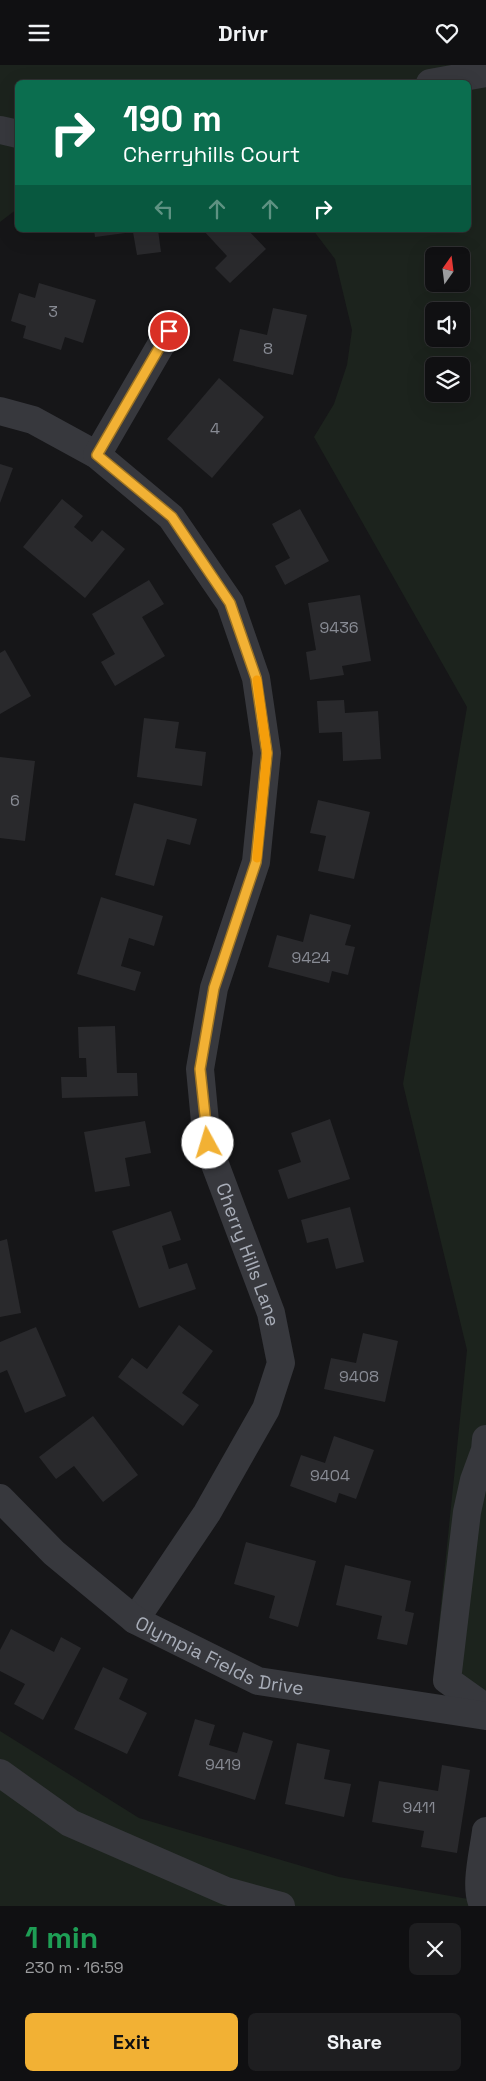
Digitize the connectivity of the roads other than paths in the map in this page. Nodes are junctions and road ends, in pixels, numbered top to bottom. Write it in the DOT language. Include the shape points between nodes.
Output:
graph roads {
  1 [pos="486,73"];
  2 [pos="447,80"];
  3 [pos="0,130"];
  4 [pos="15,133"];
  5 [pos="169,331"];
  6 [pos="0,411"];
  7 [pos="97,455"];
  8 [pos="486,1439"];
  9 [pos="0,1497"];
  10 [pos="134,1620"];
  11 [pos="486,1708"];
  12 [pos="486,1716"];
  13 [pos="0,1773"];
  14 [pos="486,1831"];
  15 [pos="281,1906"];
  16 [pos="484,1906"];
  1 -- 2 [label="street"];
  3 -- 4 [label="street"];
  5 -- 7 [label="street"];
  6 -- 7 [label="street, Cherry Hills Lane" via="33,420"];
  7 -- 10 [label="street, Cherry Hills Lane" via="172,517 230,603 256,678 267,753 256,862 214,988 200,1069 208,1143 271,1313 281,1363 266,1409 207,1513"];
  8 -- 11 [label="street" via="467,1512 448,1680"];
  9 -- 10 [label="street, Olympia Fields Drive" via="54,1553"];
  10 -- 12 [label="street, Olympia Fields Drive" via="258,1681"];
  13 -- 15 [label="street" via="70,1823 226,1891"];
  14 -- 16 [label="street" via="479,1887 480,1901"];
}
